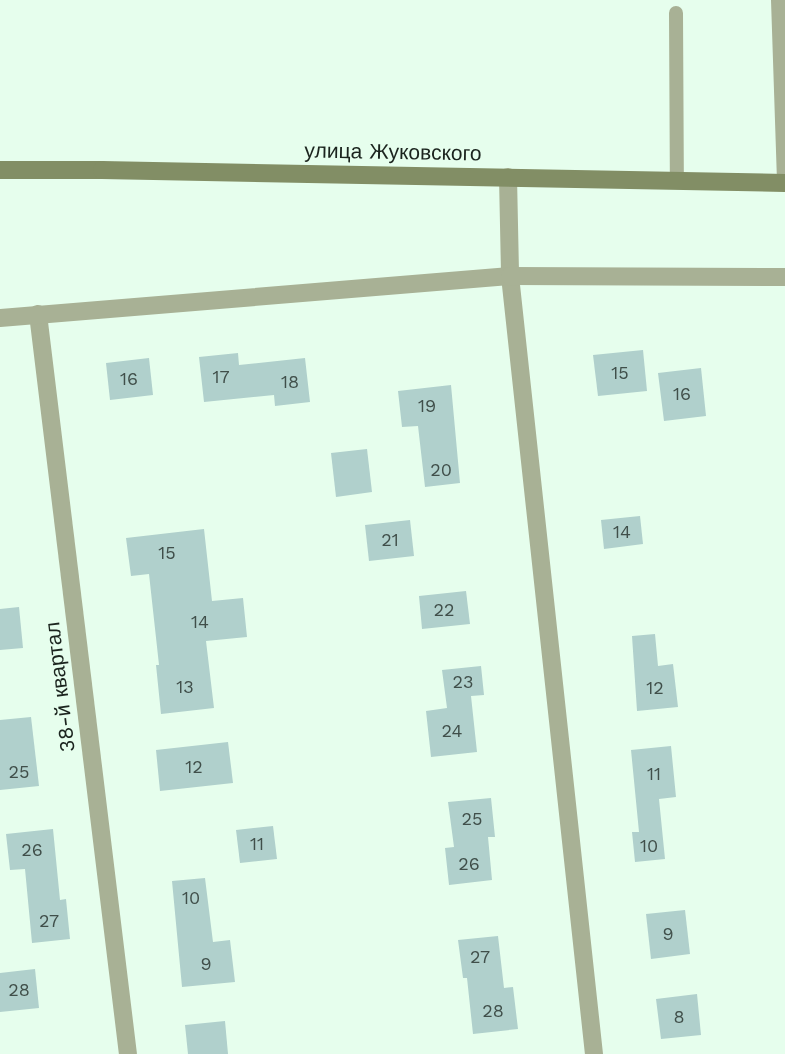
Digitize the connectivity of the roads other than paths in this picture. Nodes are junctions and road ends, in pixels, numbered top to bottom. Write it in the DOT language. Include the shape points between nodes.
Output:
graph roads {
  1 [pos="778,0"];
  2 [pos="676,13"];
  3 [pos="0,170"];
  4 [pos="508,177"];
  5 [pos="677,181"];
  6 [pos="784,183"];
  7 [pos="510,276"];
  8 [pos="785,277"];
  9 [pos="38,314"];
  10 [pos="0,318"];
  11 [pos="128,1054"];
  12 [pos="594,1054"];
  1 -- 6 [label="lane"];
  2 -- 5 [label="lane"];
  3 -- 4 [label="street, улица Жуковского"];
  4 -- 5 [label="street, улица Жуковского"];
  4 -- 7 [label="street"];
  5 -- 6 [label="street, улица Жуковского"];
  7 -- 8 [label="street"];
  7 -- 9 [label="street"];
  7 -- 12 [label="street"];
  9 -- 10 [label="street"];
  9 -- 11 [label="street, 38-й квартал"];
}
